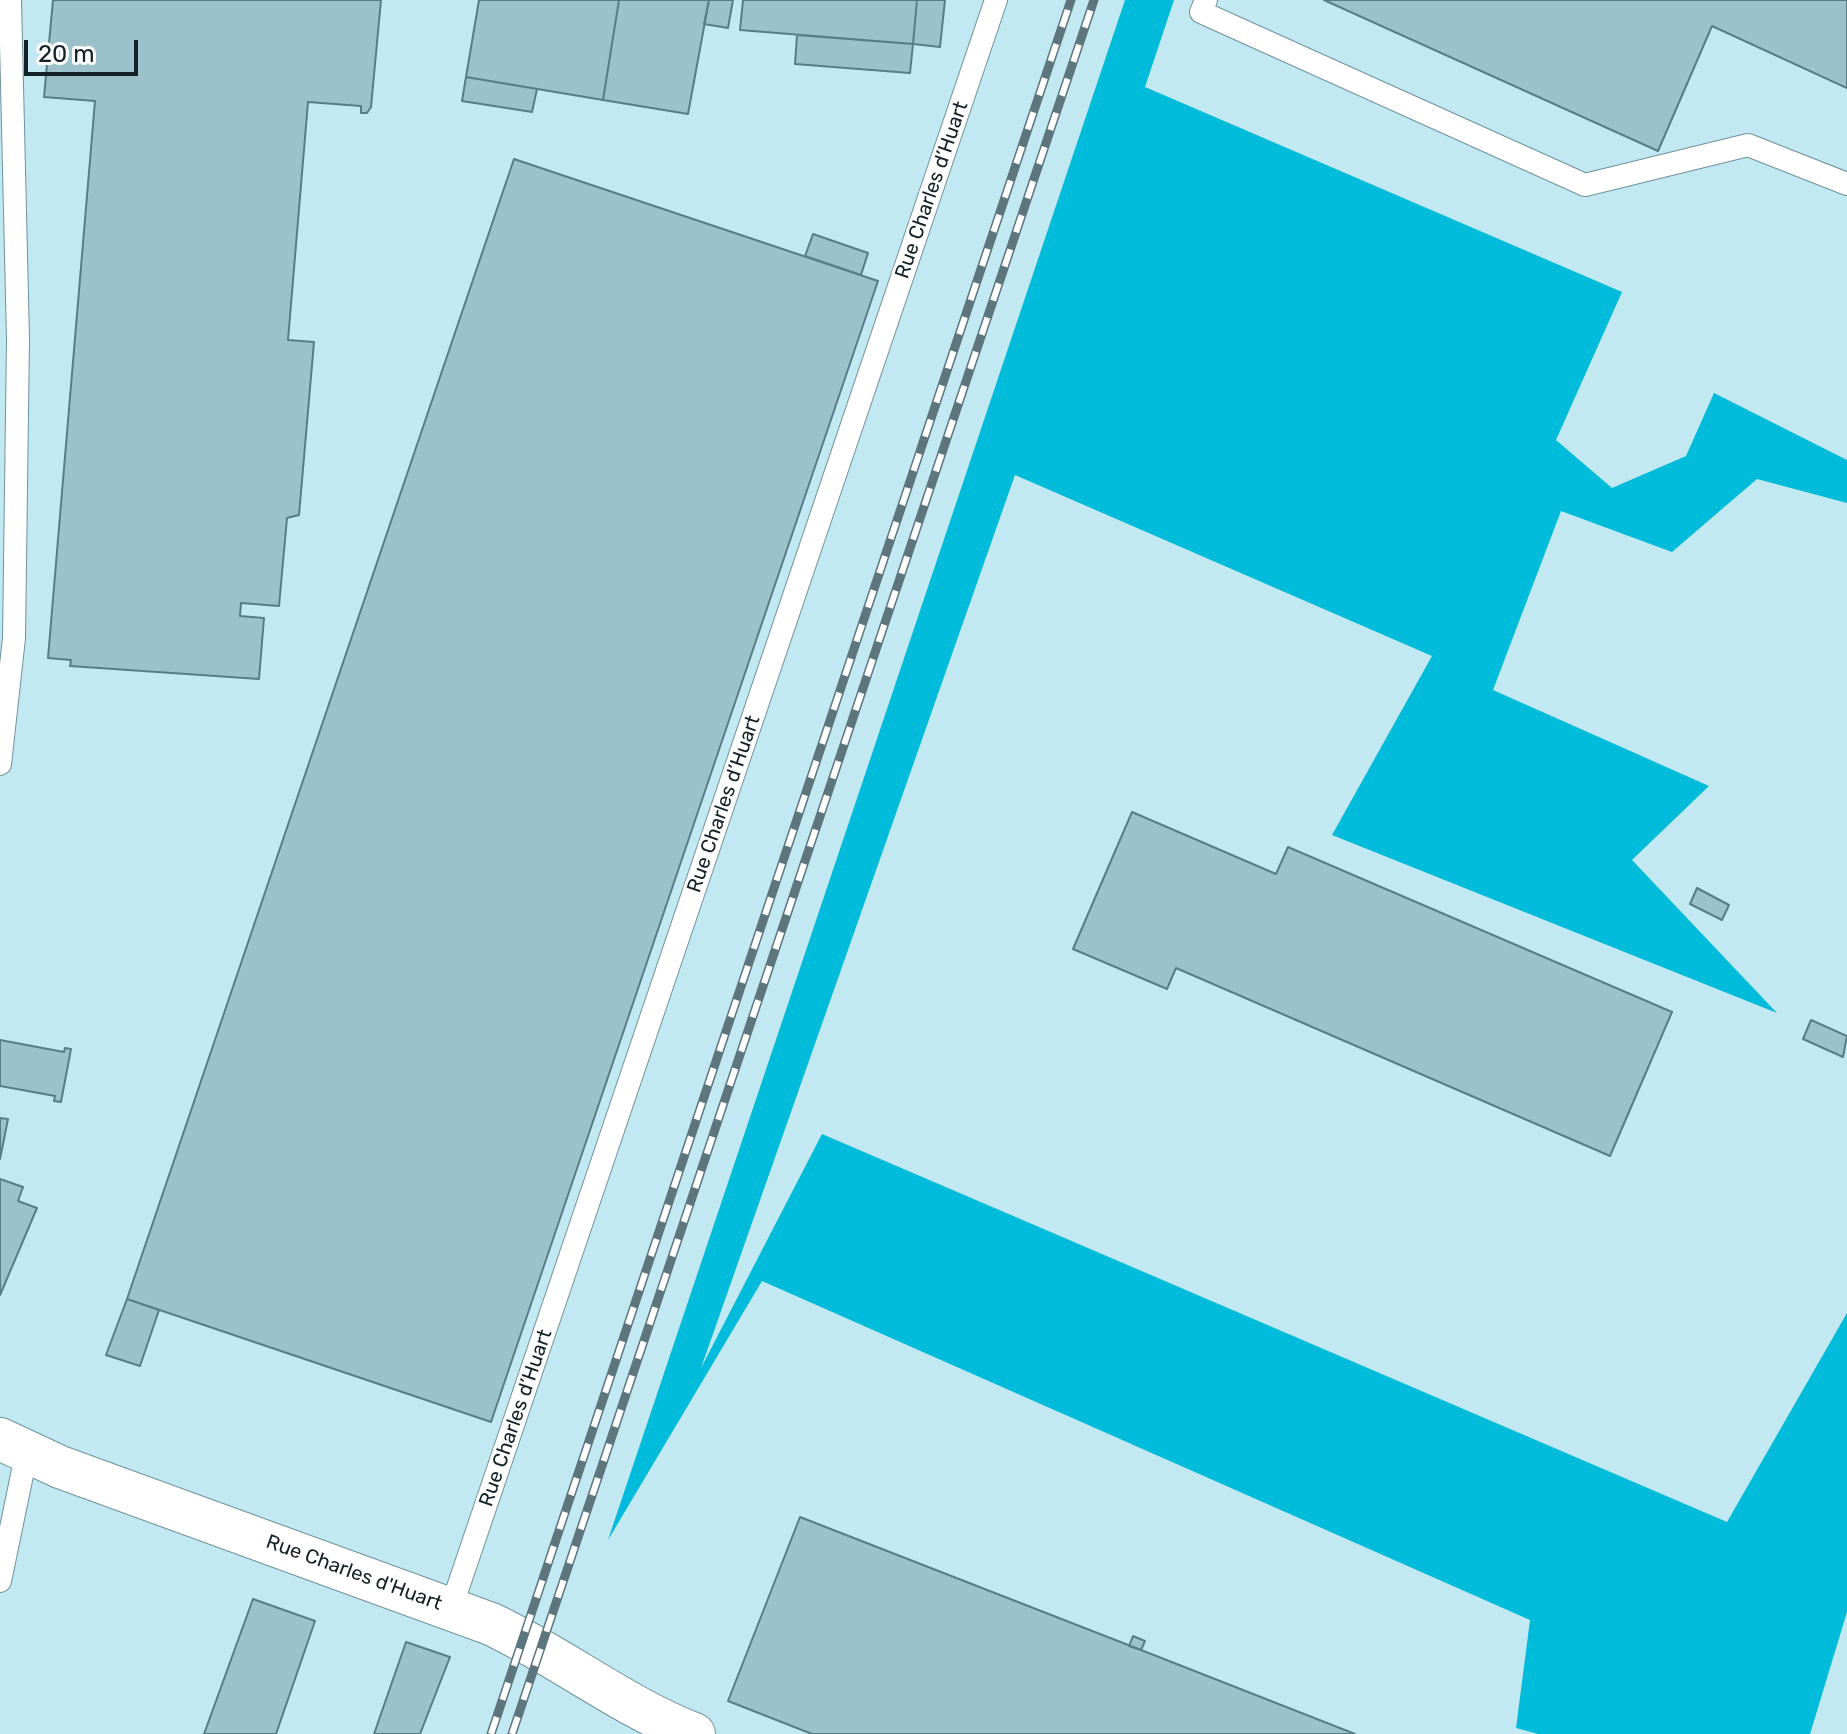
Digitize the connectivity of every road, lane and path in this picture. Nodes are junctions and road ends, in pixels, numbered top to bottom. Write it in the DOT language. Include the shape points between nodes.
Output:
graph roads {
  1 [pos="10,0"];
  2 [pos="996,0"];
  3 [pos="1206,0"];
  4 [pos="1847,184"];
  5 [pos="0,764"];
  6 [pos="13,1445"];
  7 [pos="0,1581"];
  8 [pos="451,1608"];
  9 [pos="694,1734"];
  1 -- 5 [label="lane" via="18,339 16,528 14,638"];
  2 -- 8 [label="lane, Rue Charles d’Huart"];
  3 -- 4 [label="lane" via="1201,12 1585,185 1748,145"];
  6 -- 7 [label="lane"];
  6 -- 8 [label="street, Rue Charles d'Huart"];
  8 -- 9 [label="street, Rue Charles d'Huart" via="532,1644 654,1719"];
}
